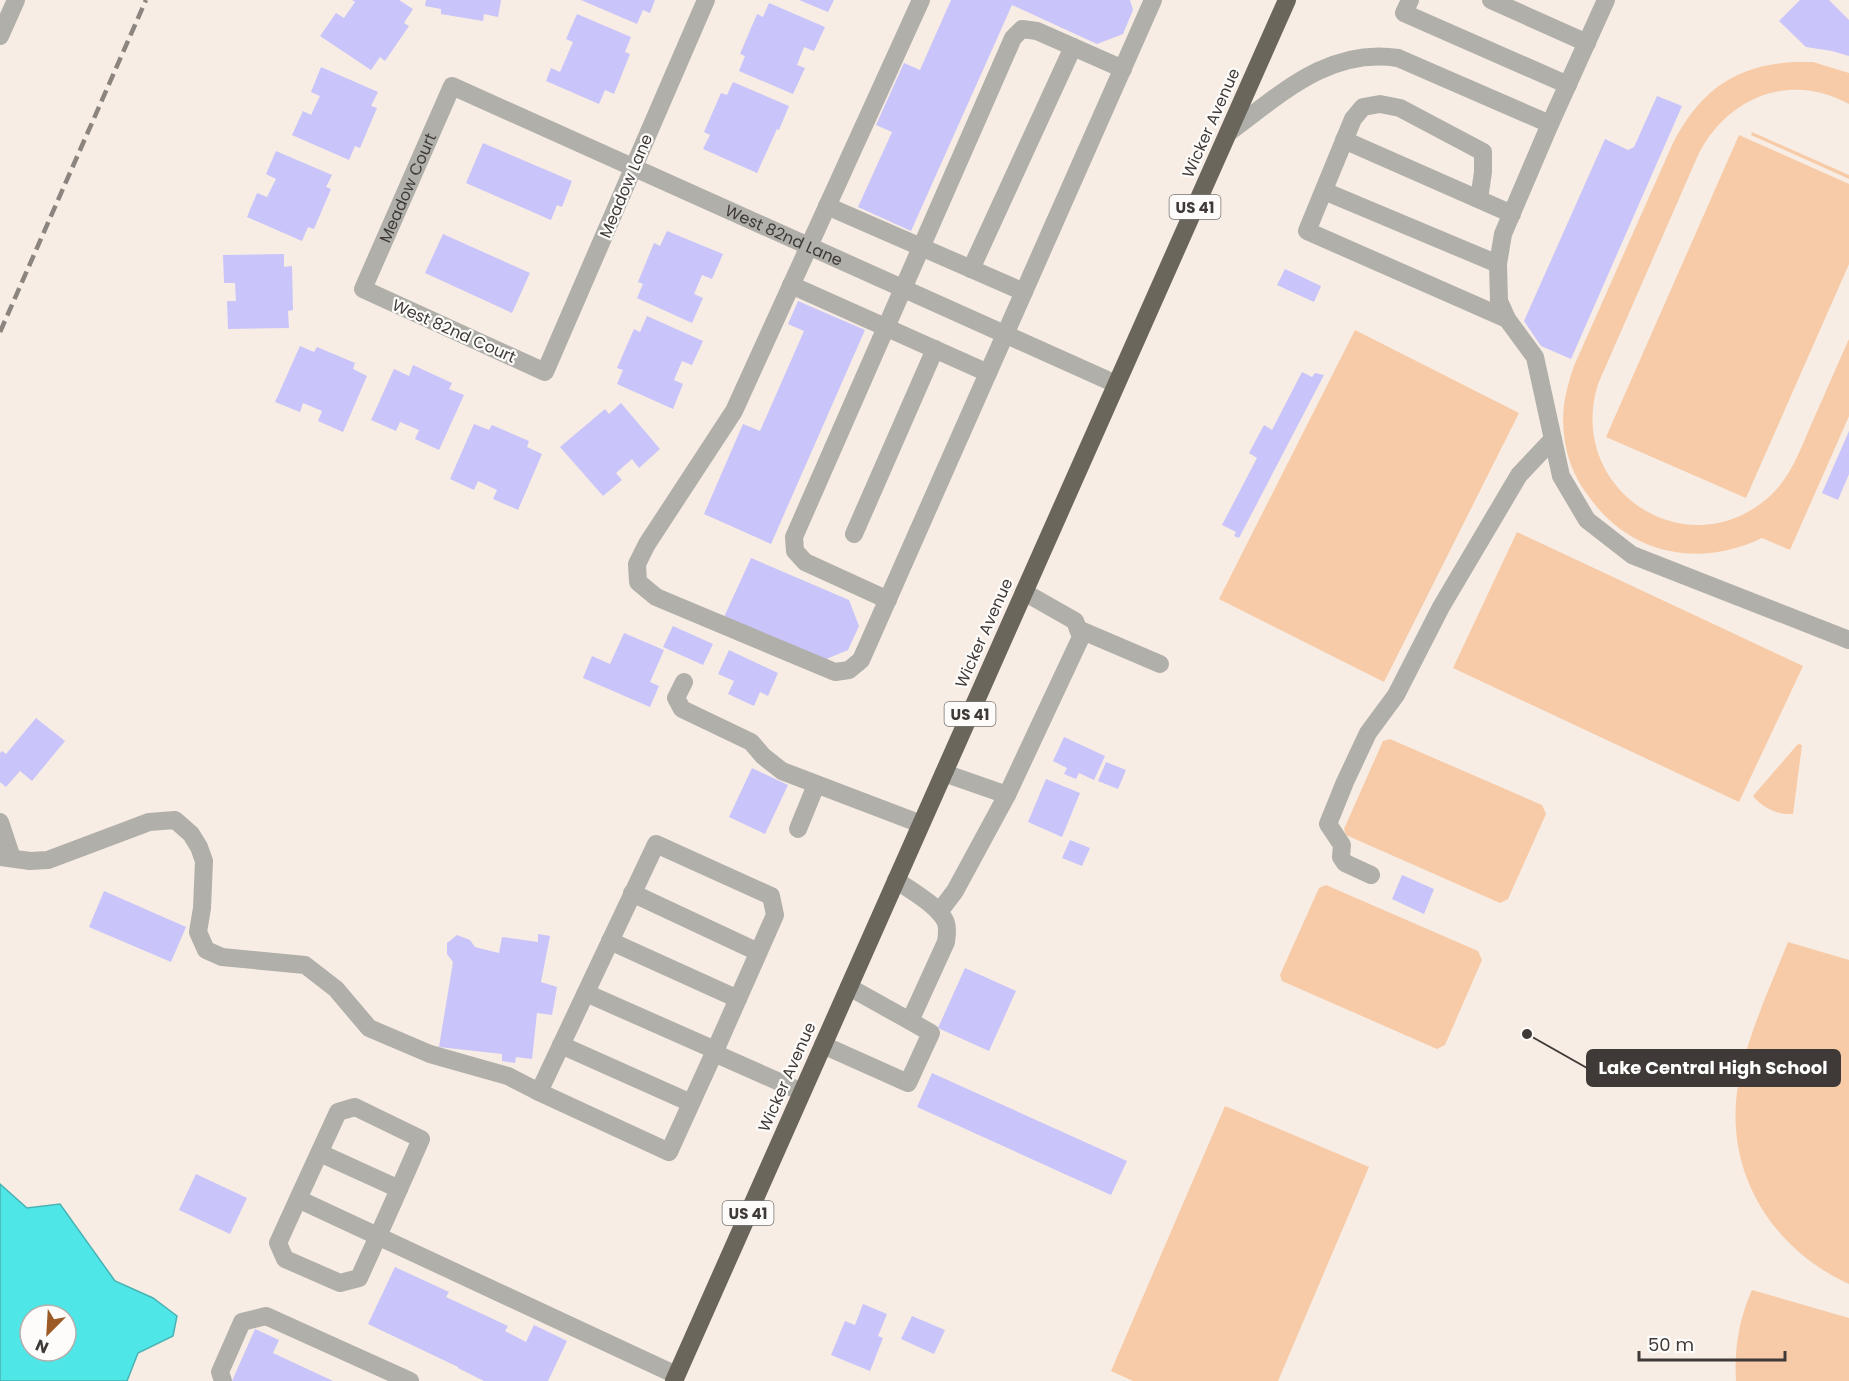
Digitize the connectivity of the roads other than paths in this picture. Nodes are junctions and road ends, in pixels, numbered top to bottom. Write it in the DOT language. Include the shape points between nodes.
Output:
graph roads {
  1 [pos="16,0"];
  2 [pos="706,0"];
  3 [pos="921,0"];
  4 [pos="1153,0"];
  5 [pos="1287,0"];
  6 [pos="1410,0"];
  7 [pos="1491,0"];
  8 [pos="1606,0"];
  9 [pos="0,36"];
  10 [pos="1587,43"];
  11 [pos="1073,47"];
  12 [pos="1123,69"];
  13 [pos="1568,85"];
  14 [pos="452,86"];
  15 [pos="1550,124"];
  16 [pos="1228,133"];
  17 [pos="1344,140"];
  18 [pos="634,166"];
  19 [pos="1324,191"];
  20 [pos="1479,200"];
  21 [pos="827,206"];
  22 [pos="1512,214"];
  23 [pos="809,245"];
  24 [pos="921,247"];
  25 [pos="1498,264"];
  26 [pos="971,269"];
  27 [pos="791,285"];
  28 [pos="903,288"];
  29 [pos="363,290"];
  30 [pos="1024,292"];
  31 [pos="1507,319"];
  32 [pos="885,327"];
  33 [pos="1005,334"];
  34 [pos="934,349"];
  35 [pos="546,372"];
  36 [pos="988,373"];
  37 [pos="1116,384"];
  38 [pos="1553,439"];
  39 [pos="854,534"];
  40 [pos="1024,592"];
  41 [pos="888,600"];
  42 [pos="1078,629"];
  43 [pos="1849,640"];
  44 [pos="1160,664"];
  45 [pos="684,682"];
  46 [pos="944,773"];
  47 [pos="816,785"];
  48 [pos="1007,795"];
  49 [pos="0,822"];
  50 [pos="921,824"];
  51 [pos="798,829"];
  52 [pos="6,857"];
  53 [pos="1371,875"];
  54 [pos="896,880"];
  55 [pos="632,893"];
  56 [pos="939,912"];
  57 [pos="610,940"];
  58 [pos="758,952"];
  59 [pos="849,987"];
  60 [pos="586,993"];
  61 [pos="738,999"];
  62 [pos="910,1021"];
  63 [pos="561,1045"];
  64 [pos="823,1045"];
  65 [pos="714,1052"];
  66 [pos="539,1092"];
  67 [pos="802,1092"];
  68 [pos="691,1103"];
  69 [pos="320,1153"];
  70 [pos="399,1189"];
  71 [pos="298,1199"];
  72 [pos="378,1236"];
  73 [pos="675,1378"];
  74 [pos="223,1381"];
  75 [pos="410,1381"];
  1 -- 9 [label="street"];
  2 -- 18 [label="street, Meadow Lane"];
  3 -- 21 [label="street"];
  4 -- 12 [label="street"];
  5 -- 16 [label="highway, Wicker Avenue / US 41"];
  6 -- 13 [label="street" via="1404,13"];
  7 -- 10 [label="street"];
  8 -- 10 [label="street"];
  10 -- 13 [label="street"];
  11 -- 12 [label="street"];
  11 -- 24 [label="street" via="1022,29 1013,38"];
  11 -- 26 [label="street"];
  12 -- 30 [label="street"];
  13 -- 15 [label="street"];
  14 -- 18 [label="street, West 82nd Lane"];
  14 -- 29 [label="street, Meadow Court"];
  15 -- 16 [label="street" via="1398,58 1380,55 1318,70"];
  15 -- 22 [label="street"];
  16 -- 37 [label="highway, Wicker Avenue / US 41"];
  17 -- 19 [label="street"];
  17 -- 20 [label="street"];
  17 -- 20 [label="street" via="1363,107 1380,104 1400,108 1483,152"];
  18 -- 23 [label="street, West 82nd Lane"];
  18 -- 35 [label="street, Meadow Lane"];
  19 -- 25 [label="street"];
  19 -- 31 [label="street" via="1307,231"];
  20 -- 22 [label="street"];
  21 -- 23 [label="street"];
  21 -- 24 [label="street"];
  22 -- 25 [label="street" via="1503,234"];
  23 -- 27 [label="street"];
  23 -- 28 [label="street, West 82nd Lane"];
  24 -- 26 [label="street"];
  24 -- 28 [label="street"];
  25 -- 31 [label="street" via="1499,301"];
  26 -- 30 [label="street"];
  27 -- 32 [label="street"];
  27 -- 41 [label="street" via="734,411 636,564 638,582 656,597 835,672 849,670 861,660"];
  28 -- 32 [label="street"];
  28 -- 33 [label="street, West 82nd Lane"];
  29 -- 35 [label="street, West 82nd Court"];
  30 -- 33 [label="street"];
  31 -- 38 [label="street" via="1535,357"];
  32 -- 34 [label="street"];
  32 -- 41 [label="street" via="794,537 795,551 805,562"];
  33 -- 36 [label="street"];
  33 -- 37 [label="street, West 82nd Lane"];
  34 -- 36 [label="street"];
  34 -- 39 [label="street"];
  36 -- 41 [label="street"];
  37 -- 40 [label="highway, Wicker Avenue / US 41"];
  38 -- 43 [label="street" via="1562,476 1587,520 1632,555"];
  38 -- 53 [label="street" via="1519,475 1441,607 1396,695 1368,733 1345,783 1328,824 1342,844 1341,857 1345,863"];
  40 -- 42 [label="street" via="1075,621"];
  40 -- 46 [label="highway, Wicker Avenue / US 41"];
  42 -- 44 [label="street"];
  42 -- 48 [label="street" via="1081,637"];
  45 -- 47 [label="street" via="676,698 682,709 751,742 782,771"];
  46 -- 48 [label="street"];
  46 -- 50 [label="highway, Wicker Avenue / US 41"];
  47 -- 50 [label="street"];
  47 -- 51 [label="street"];
  48 -- 56 [label="street" via="955,891"];
  49 -- 52 [label="street"];
  50 -- 54 [label="highway, Wicker Avenue / US 41"];
  52 -- 66 [label="street" via="48,860 149,822 175,820 191,834 204,861 198,932 206,950 222,957 305,965 336,989 369,1028 430,1054 508,1076"];
  54 -- 56 [label="street"];
  54 -- 59 [label="highway, Wicker Avenue / US 41"];
  55 -- 57 [label="street"];
  55 -- 58 [label="street"];
  55 -- 58 [label="street" via="656,844 771,896 775,915"];
  56 -- 62 [label="street" via="946,921 946,942"];
  57 -- 60 [label="street"];
  57 -- 61 [label="street"];
  58 -- 61 [label="street"];
  59 -- 62 [label="street"];
  59 -- 64 [label="highway, Wicker Avenue / US 41"];
  60 -- 63 [label="street"];
  60 -- 65 [label="street"];
  61 -- 65 [label="street"];
  62 -- 64 [label="street" via="931,1033 908,1083"];
  63 -- 66 [label="street"];
  63 -- 68 [label="street"];
  64 -- 67 [label="highway, Wicker Avenue / US 41"];
  65 -- 67 [label="street"];
  65 -- 68 [label="street"];
  66 -- 68 [label="street" via="669,1152"];
  67 -- 73 [label="highway, Wicker Avenue / US 41"];
  69 -- 70 [label="street"];
  69 -- 70 [label="street" via="338,1112 355,1107 422,1139"];
  69 -- 71 [label="street"];
  70 -- 72 [label="street"];
  71 -- 72 [label="street"];
  71 -- 72 [label="street" via="278,1243 285,1259 340,1283 359,1278"];
  72 -- 73 [label="street"];
  74 -- 75 [label="street" via="220,1372 242,1322 266,1317"];
}
